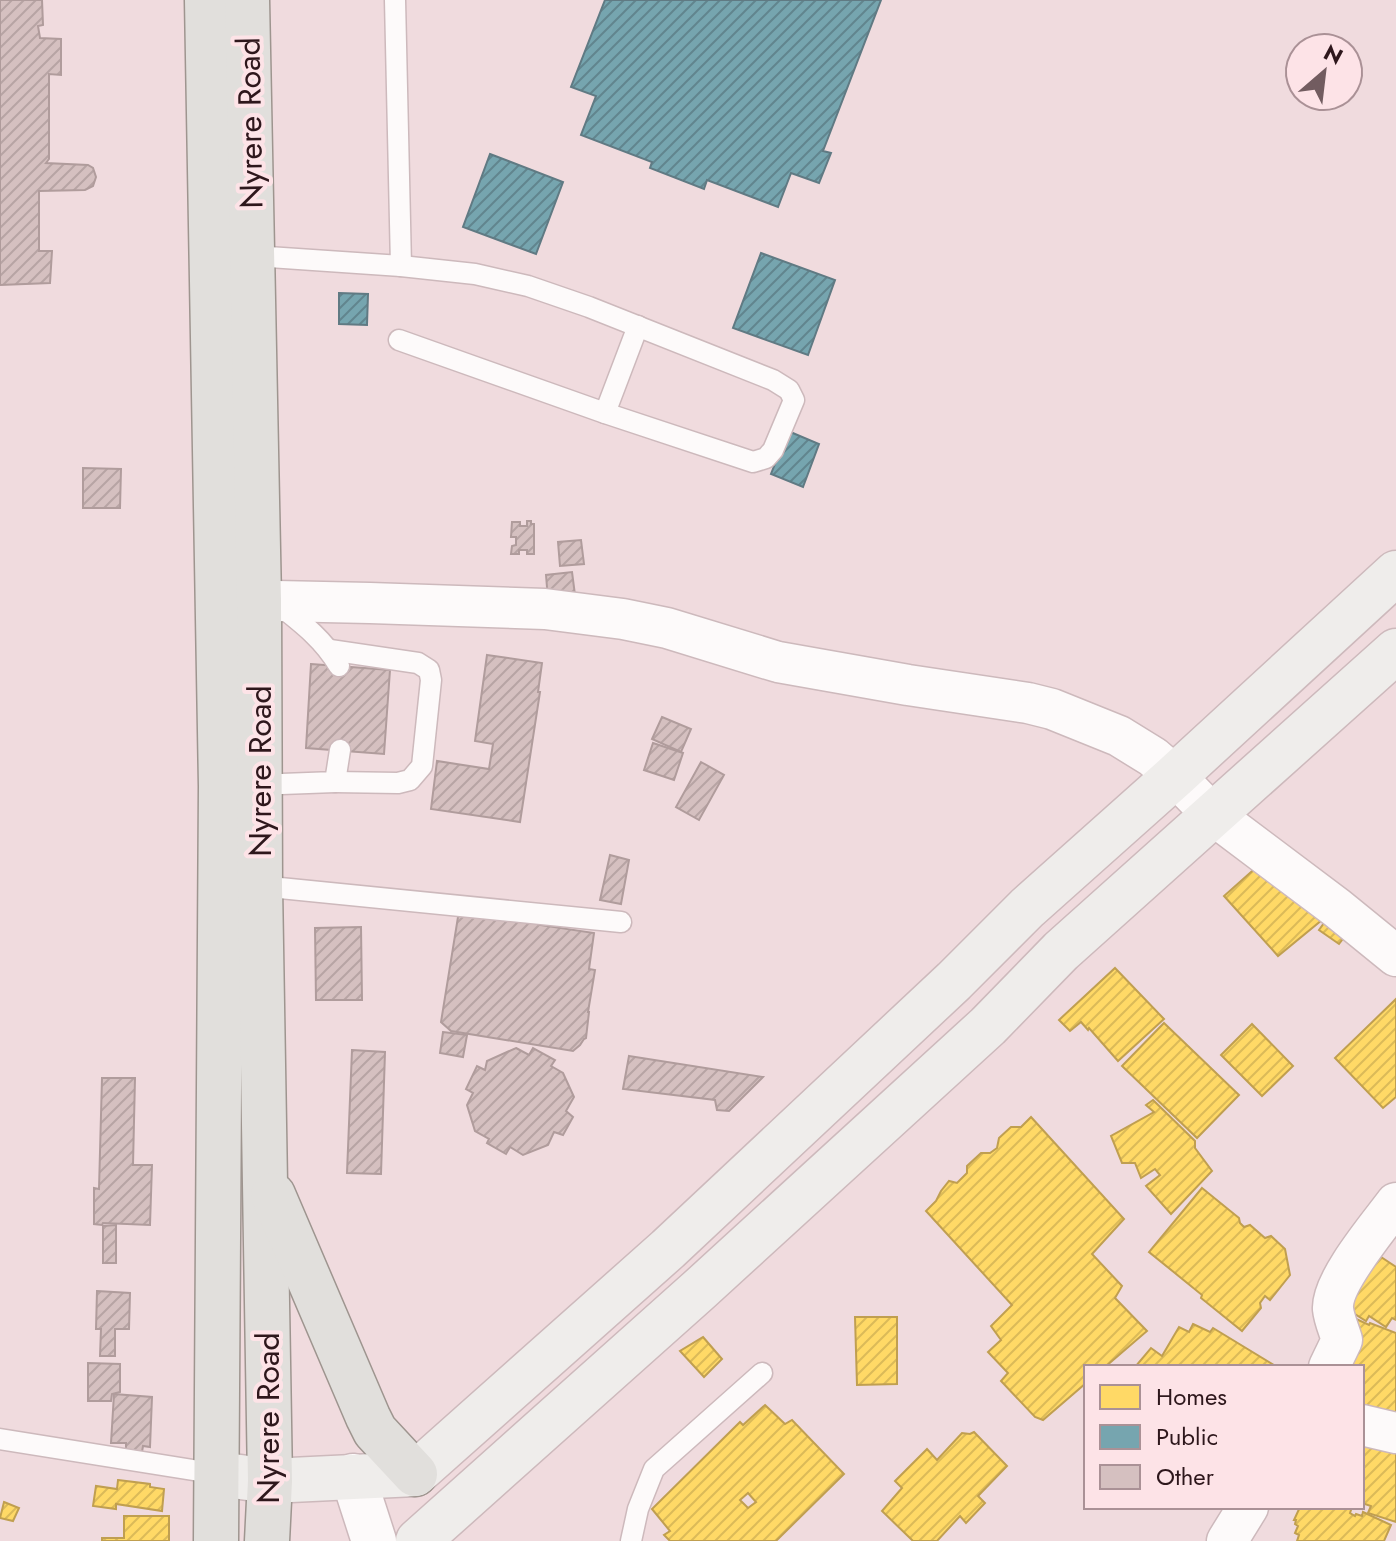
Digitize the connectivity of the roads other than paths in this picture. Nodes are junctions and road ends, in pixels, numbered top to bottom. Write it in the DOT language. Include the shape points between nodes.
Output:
graph roads {
  1 [pos="207,0"];
  2 [pos="247,0"];
  3 [pos="395,0"];
  4 [pos="253,256"];
  5 [pos="401,266"];
  6 [pos="638,326"];
  7 [pos="399,340"];
  8 [pos="605,413"];
  9 [pos="1396,573"];
  10 [pos="216,600"];
  11 [pos="266,600"];
  12 [pos="1396,651"];
  13 [pos="1266,693"];
  14 [pos="1303,736"];
  15 [pos="340,750"];
  16 [pos="1175,776"];
  17 [pos="335,782"];
  18 [pos="240,785"];
  19 [pos="1212,814"];
  20 [pos="260,886"];
  21 [pos="621,922"];
  22 [pos="1396,956"];
  23 [pos="954,981"];
  24 [pos="988,1026"];
  25 [pos="265,1174"];
  26 [pos="1396,1203"];
  27 [pos="668,1249"];
  28 [pos="699,1290"];
  29 [pos="1330,1365"];
  30 [pos="762,1373"];
  31 [pos="1364,1425"];
  32 [pos="1396,1433"];
  33 [pos="0,1439"];
  34 [pos="218,1474"];
  35 [pos="415,1474"];
  36 [pos="353,1476"];
  37 [pos="270,1481"];
  38 [pos="1247,1509"];
  39 [pos="216,1541"];
  40 [pos="267,1541"];
  41 [pos="374,1541"];
  42 [pos="418,1541"];
  43 [pos="631,1541"];
  44 [pos="1227,1541"];
  1 -- 10 [label="main road, Nyrere Road"];
  2 -- 4 [label="main road, Nyrere Road"];
  3 -- 5 [label="lane"];
  4 -- 5 [label="lane"];
  4 -- 11 [label="main road, Nyrere Road"];
  5 -- 6 [label="lane" via="528,286"];
  6 -- 8 [label="lane"];
  6 -- 8 [label="lane" via="773,380 794,400 773,450 753,462"];
  7 -- 8 [label="lane"];
  9 -- 13 [label="main road"];
  10 -- 11 [label="street"];
  10 -- 18 [label="main road, Nyrere Road"];
  11 -- 16 [label="street" via="545,609 623,619 778,662 1040,706 1119,736"];
  11 -- 17 [label="lane" via="309,629 334,658 418,663 429,670 422,766 410,780 398,783"];
  11 -- 18 [label="main road, Nyrere Road"];
  12 -- 14 [label="main road"];
  13 -- 14 [label="main road"];
  13 -- 16 [label="main road"];
  14 -- 19 [label="main road"];
  15 -- 17 [label="lane"];
  16 -- 19 [label="street"];
  16 -- 23 [label="main road"];
  17 -- 18 [label="lane"];
  18 -- 20 [label="main road, Nyrere Road"];
  18 -- 34 [label="main road, Nyrere Road"];
  19 -- 22 [label="street"];
  19 -- 24 [label="main road" via="1061,951"];
  20 -- 21 [label="lane"];
  20 -- 25 [label="main road, Nyrere Road"];
  23 -- 24 [label="main road"];
  23 -- 27 [label="main road"];
  24 -- 28 [label="main road"];
  25 -- 35 [label="main road" via="368,1417"];
  25 -- 37 [label="main road, Nyrere Road"];
  26 -- 29 [label="street" via="1336,1292 1333,1308 1342,1340"];
  27 -- 28 [label="main road"];
  27 -- 35 [label="main road"];
  28 -- 42 [label="main road"];
  30 -- 43 [label="lane" via="654,1469"];
  31 -- 32 [label="street"];
  33 -- 34 [label="lane"];
  34 -- 37 [label="main road"];
  34 -- 39 [label="main road, Nyrere Road"];
  35 -- 36 [label="main road"];
  36 -- 37 [label="main road"];
  36 -- 41 [label="street"];
  37 -- 40 [label="main road, Nyrere Road"];
  38 -- 44 [label="street"];
}
